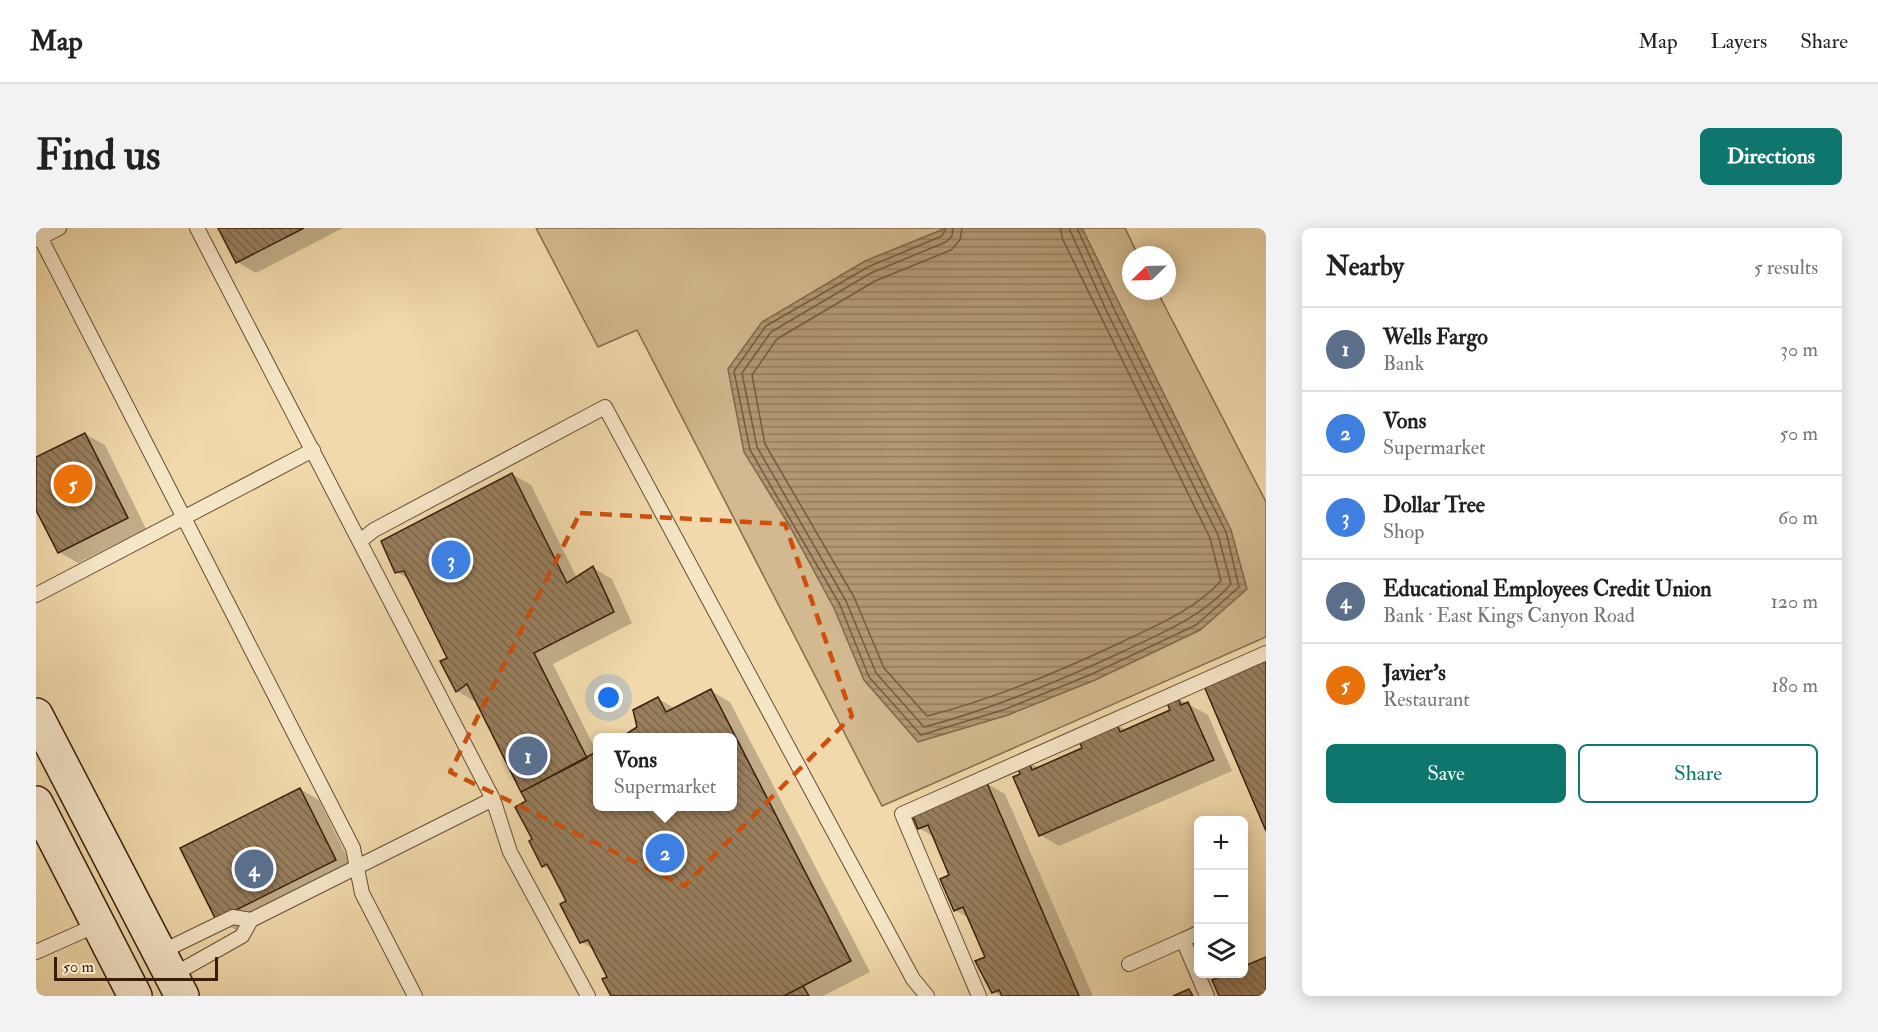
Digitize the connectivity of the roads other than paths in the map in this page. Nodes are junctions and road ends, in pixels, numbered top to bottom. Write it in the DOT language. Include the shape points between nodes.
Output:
graph roads {
  1 [pos="59,228"];
  2 [pos="197,228"];
  3 [pos="38,235"];
  4 [pos="313,450"];
  5 [pos="184,517"];
  6 [pos="360,541"];
  7 [pos="36,595"];
  8 [pos="1266,653"];
  9 [pos="36,715"];
  10 [pos="36,763"];
  11 [pos="493,799"];
  12 [pos="36,803"];
  13 [pos="356,867"];
  14 [pos="251,920"];
  15 [pos="99,924"];
  16 [pos="1194,935"];
  17 [pos="1183,940"];
  18 [pos="36,952"];
  19 [pos="1129,964"];
  20 [pos="171,975"];
  21 [pos="135,996"];
  22 [pos="415,996"];
  23 [pos="588,996"];
  24 [pos="927,996"];
  25 [pos="980,996"];
  26 [pos="1207,996"];
  1 -- 3 [label="lane"];
  2 -- 4 [label="lane"];
  3 -- 5 [label="lane"];
  4 -- 5 [label="lane"];
  4 -- 6 [label="lane"];
  5 -- 7 [label="lane"];
  5 -- 13 [label="lane" via="353,848"];
  6 -- 11 [label="lane"];
  6 -- 24 [label="lane" via="605,407 913,979"];
  8 -- 25 [label="lane" via="902,814"];
  9 -- 20 [label="main road"];
  10 -- 20 [label="main road" via="136,946"];
  11 -- 13 [label="lane"];
  11 -- 23 [label="lane" via="510,852"];
  12 -- 15 [label="main road"];
  13 -- 14 [label="lane"];
  13 -- 22 [label="lane" via="362,893"];
  14 -- 20 [label="lane" via="242,936"];
  14 -- 20 [label="lane" via="233,917"];
  15 -- 18 [label="lane"];
  15 -- 21 [label="main road"];
  16 -- 17 [label="lane"];
  17 -- 19 [label="lane"];
  17 -- 26 [label="lane"];
}
